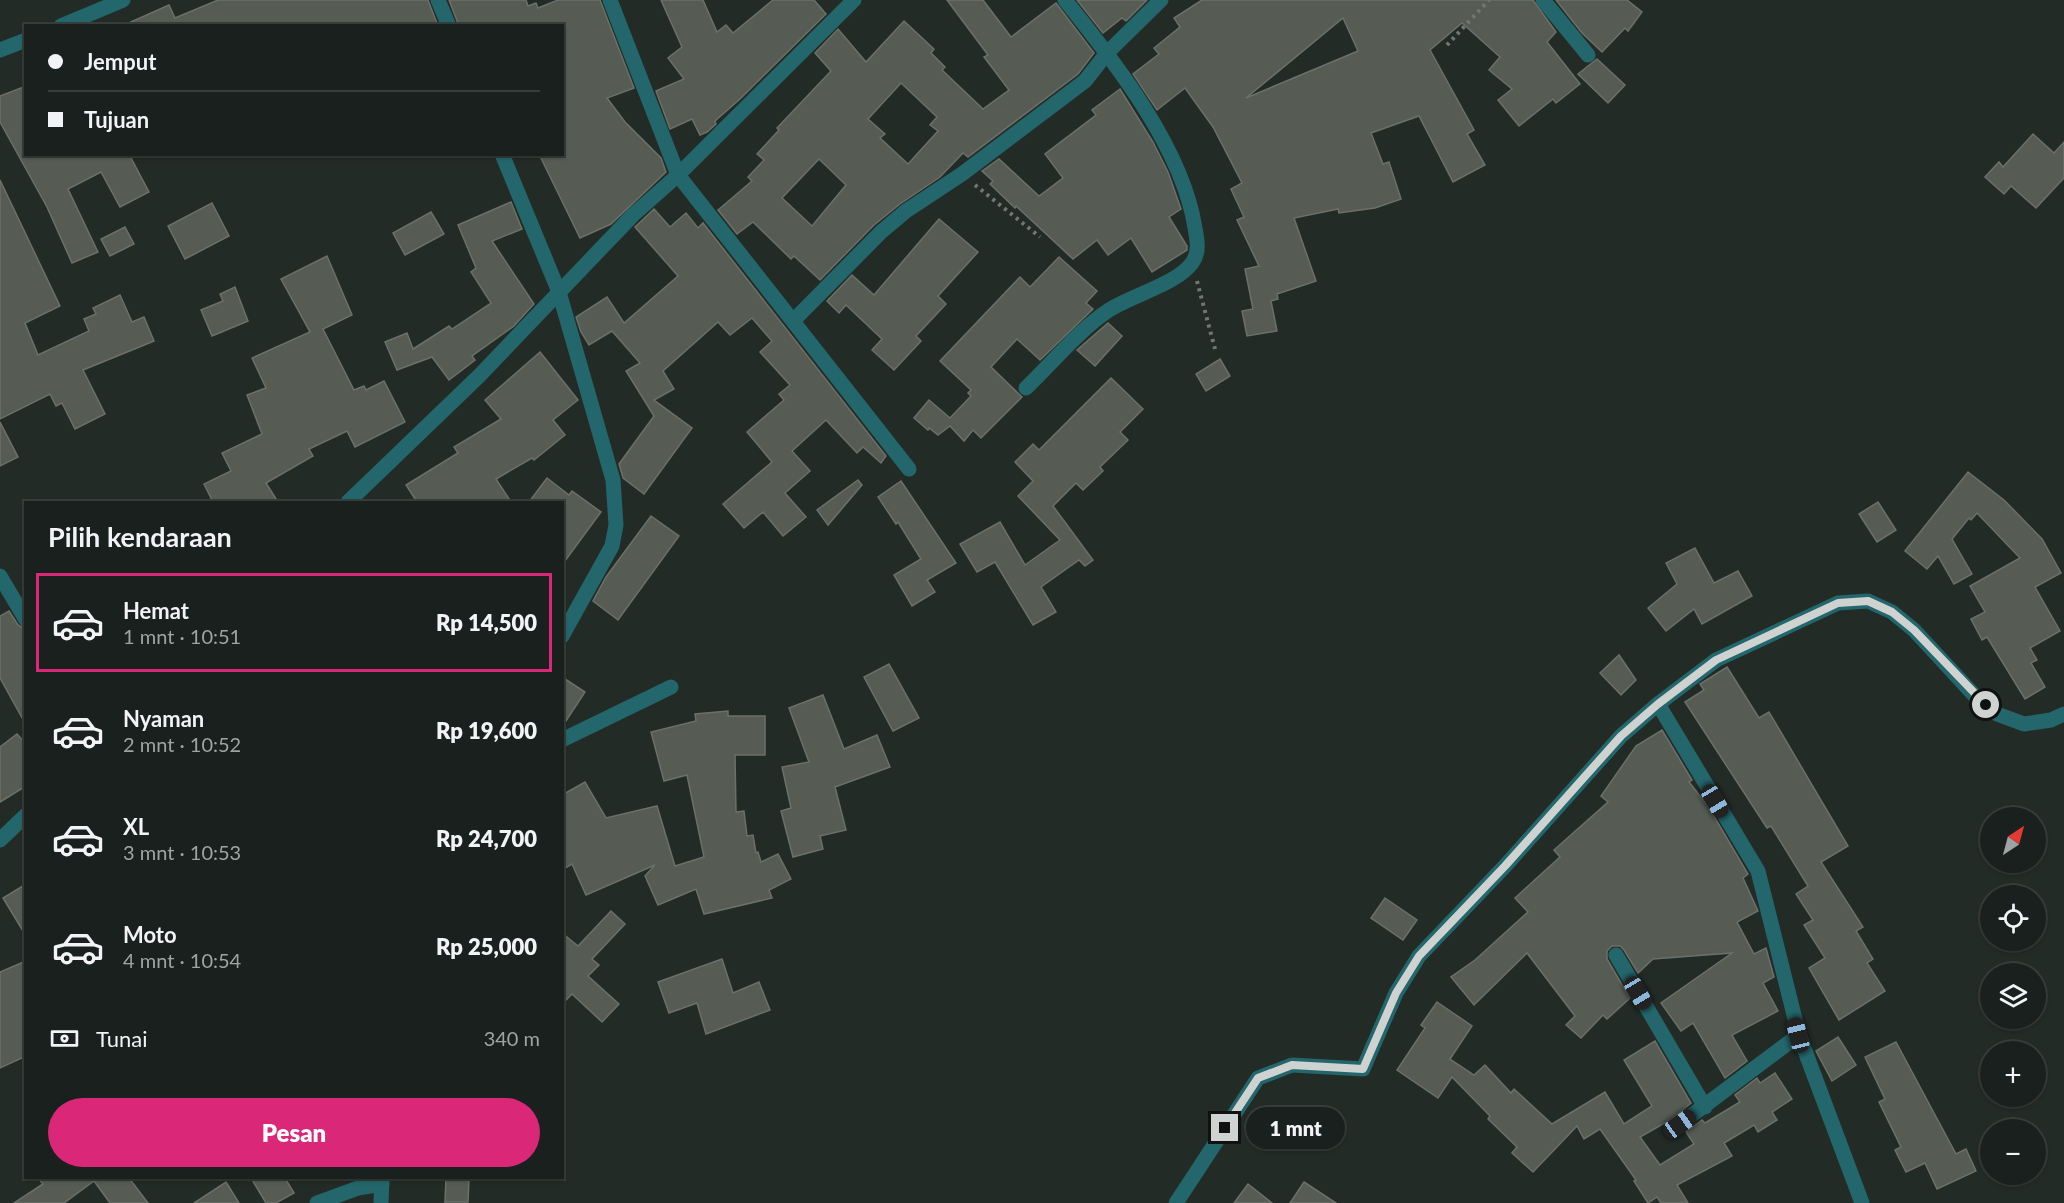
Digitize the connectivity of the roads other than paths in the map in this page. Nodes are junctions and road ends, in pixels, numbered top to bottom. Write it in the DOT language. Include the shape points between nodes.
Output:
graph roads {
  1 [pos="123,0"];
  2 [pos="438,0"];
  3 [pos="610,0"];
  4 [pos="854,0"];
  5 [pos="1065,0"];
  6 [pos="1161,0"];
  7 [pos="1543,0"];
  8 [pos="66,24"];
  9 [pos="448,24"];
  10 [pos="24,41"];
  11 [pos="0,50"];
  12 [pos="1107,53"];
  13 [pos="1588,56"];
  14 [pos="503,156"];
  15 [pos="678,176"];
  16 [pos="559,292"];
  17 [pos="794,320"];
  18 [pos="1026,388"];
  19 [pos="909,469"];
  20 [pos="349,501"];
  21 [pos="0,576"];
  22 [pos="24,617"];
  23 [pos="564,632"];
  24 [pos="671,687"];
  25 [pos="1658,704"];
  26 [pos="2064,714"];
  27 [pos="564,739"];
  28 [pos="24,817"];
  29 [pos="0,840"];
  30 [pos="1616,955"];
  31 [pos="1798,1035"];
  32 [pos="1705,1107"];
  33 [pos="1680,1124"];
  34 [pos="382,1180"];
  35 [pos="317,1203"];
  36 [pos="381,1203"];
  37 [pos="1176,1203"];
  38 [pos="1862,1203"];
  1 -- 8 [label="street"];
  2 -- 9 [label="street"];
  3 -- 15 [label="street"];
  4 -- 15 [label="street"];
  5 -- 12 [label="street"];
  6 -- 12 [label="street"];
  7 -- 13 [label="street"];
  10 -- 11 [label="street"];
  12 -- 17 [label="street" via="1085,81 881,232"];
  12 -- 18 [label="street" via="1174,159 1188,191 1198,250 1192,264 1177,276 1107,311"];
  14 -- 16 [label="street"];
  15 -- 16 [label="street" via="633,215"];
  15 -- 17 [label="street"];
  16 -- 20 [label="street" via="479,376"];
  16 -- 23 [label="street" via="613,480 616,525 612,546"];
  17 -- 19 [label="street"];
  21 -- 22 [label="street"];
  24 -- 27 [label="street"];
  25 -- 26 [label="street" via="1716,660 1746,645 1838,603 1868,601 1892,612 1914,630 1997,714 2024,724"];
  25 -- 31 [label="street" via="1758,872"];
  25 -- 37 [label="street" via="1621,736 1419,956 1396,993 1363,1069 1292,1065 1258,1078"];
  28 -- 29 [label="street"];
  30 -- 32 [label="street"];
  31 -- 32 [label="street"];
  31 -- 38 [label="street"];
  32 -- 33 [label="street"];
  34 -- 35 [label="street"];
  34 -- 36 [label="street"];
}
